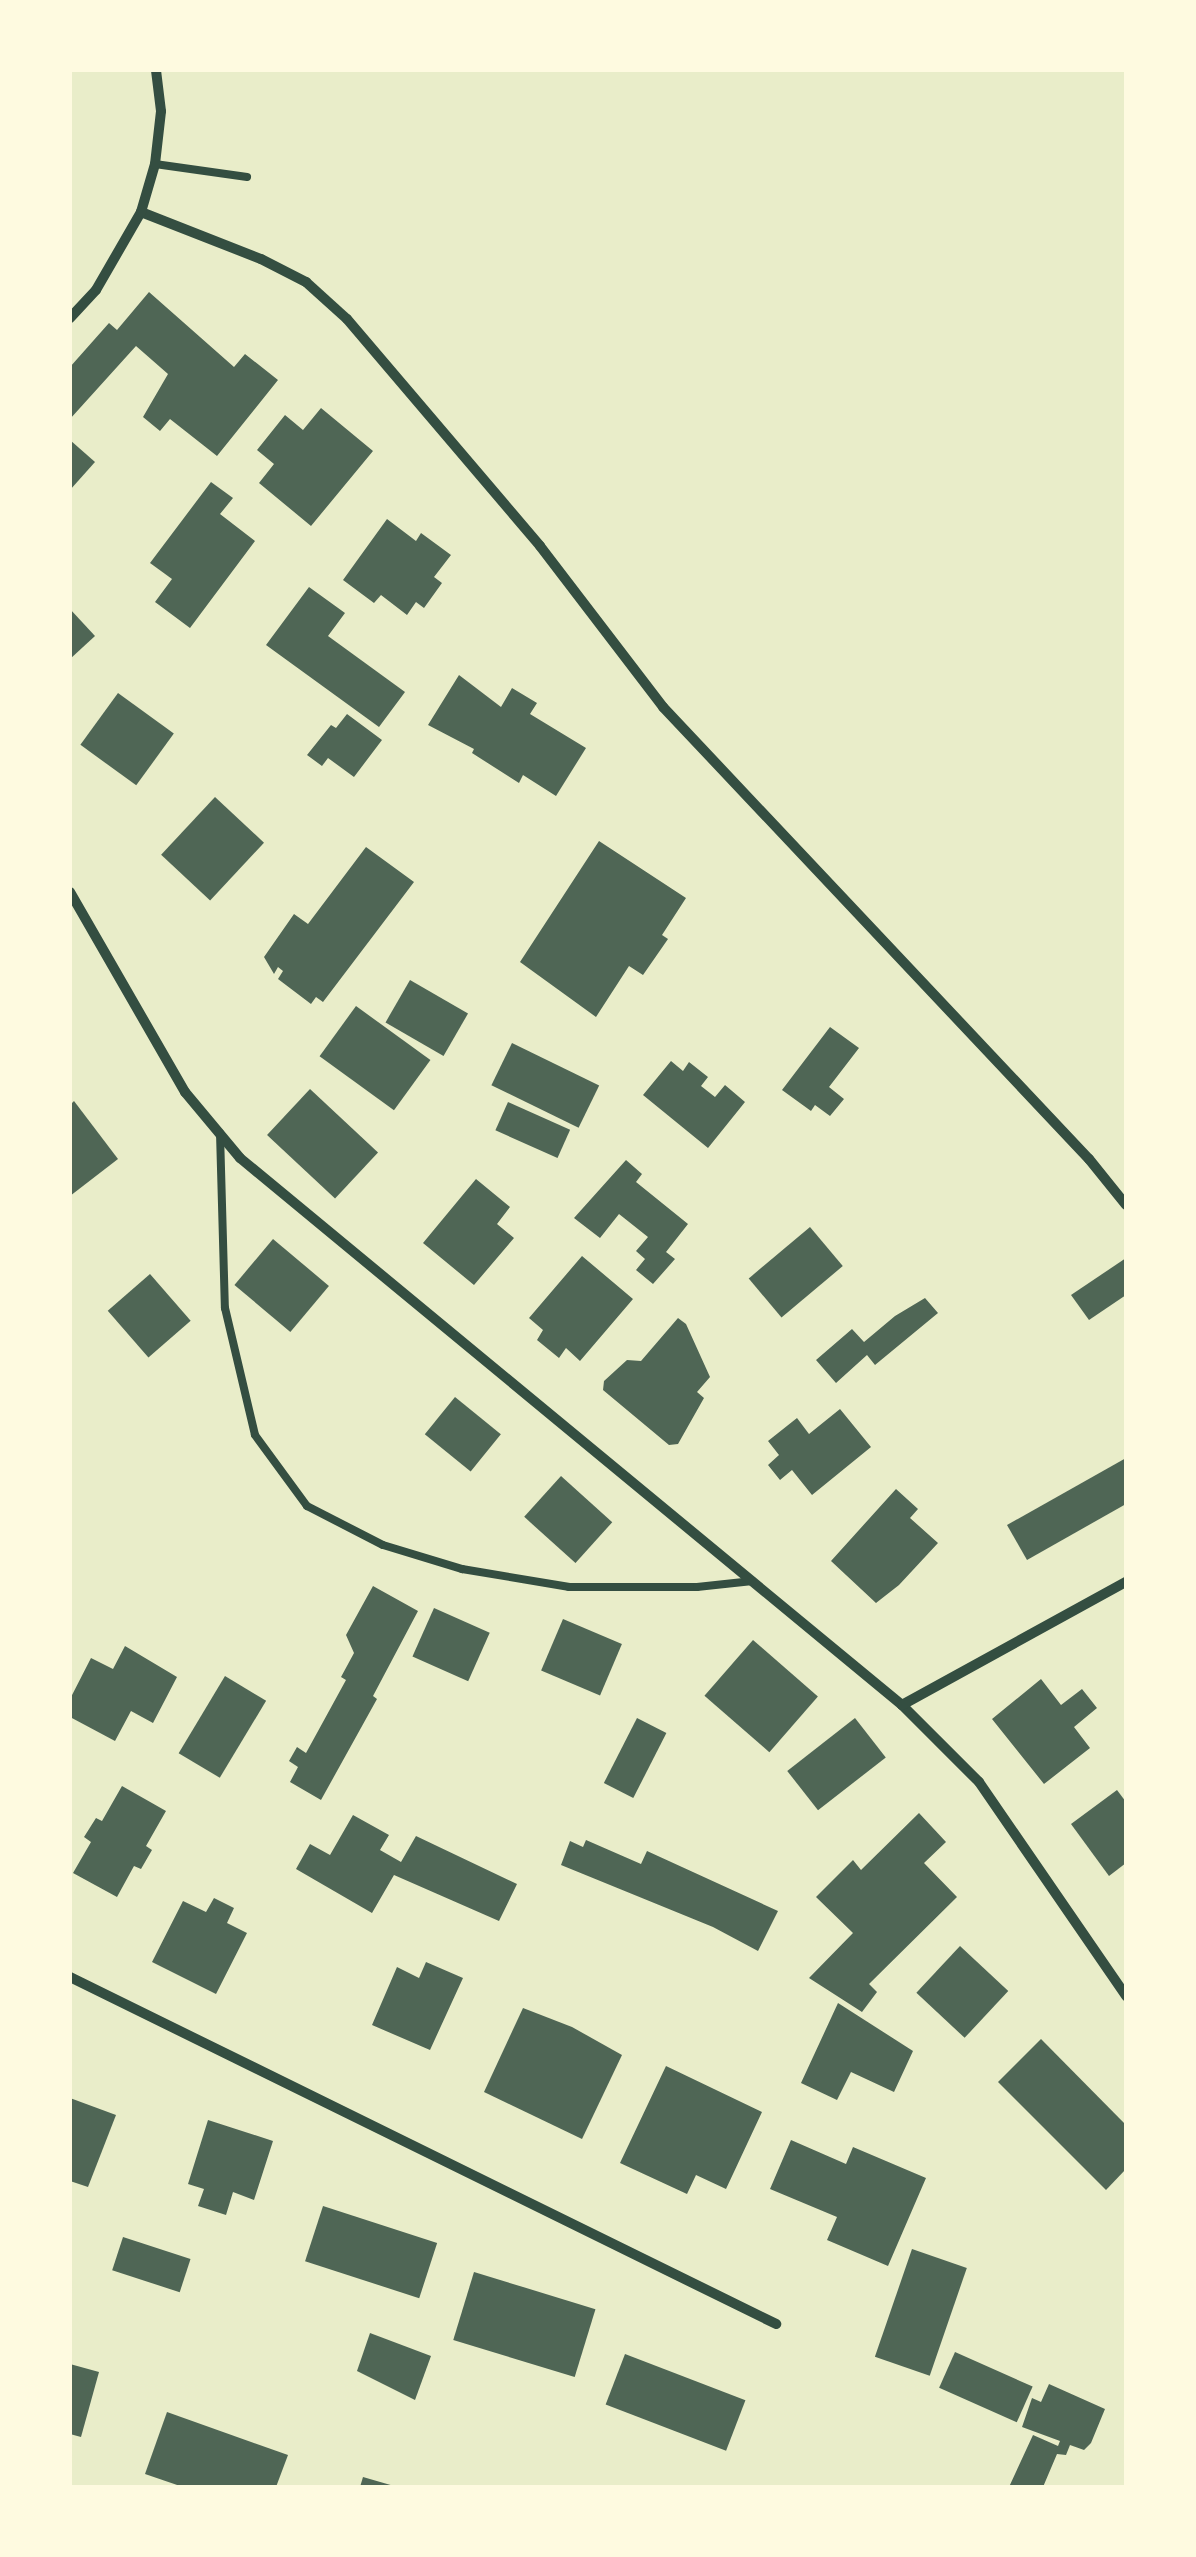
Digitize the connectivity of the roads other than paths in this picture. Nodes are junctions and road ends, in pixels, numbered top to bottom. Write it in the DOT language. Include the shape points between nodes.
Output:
graph roads {
  1 [pos="156,70"];
  2 [pos="156,164"];
  3 [pos="248,177"];
  4 [pos="141,212"];
  5 [pos="70,318"];
  6 [pos="70,892"];
  7 [pos="220,1133"];
  8 [pos="1126,1205"];
  9 [pos="753,1581"];
  10 [pos="1126,1582"];
  11 [pos="902,1705"];
  12 [pos="70,1977"];
  13 [pos="1126,1996"];
  14 [pos="776,2324"];
  1 -- 2 [label="street"];
  2 -- 3 [label="lane"];
  2 -- 4 [label="street"];
  4 -- 5 [label="street" via="96,290"];
  4 -- 8 [label="street" via="306,282 347,319 540,546 663,707"];
  6 -- 7 [label="street" via="186,1092"];
  7 -- 9 [label="street" via="312,1220"];
  7 -- 9 [label="lane" via="225,1308 254,1435 306,1506 383,1545 462,1570 568,1586"];
  9 -- 11 [label="street"];
  10 -- 11 [label="street"];
  11 -- 13 [label="street" via="979,1782"];
  12 -- 14 [label="street"];
}
